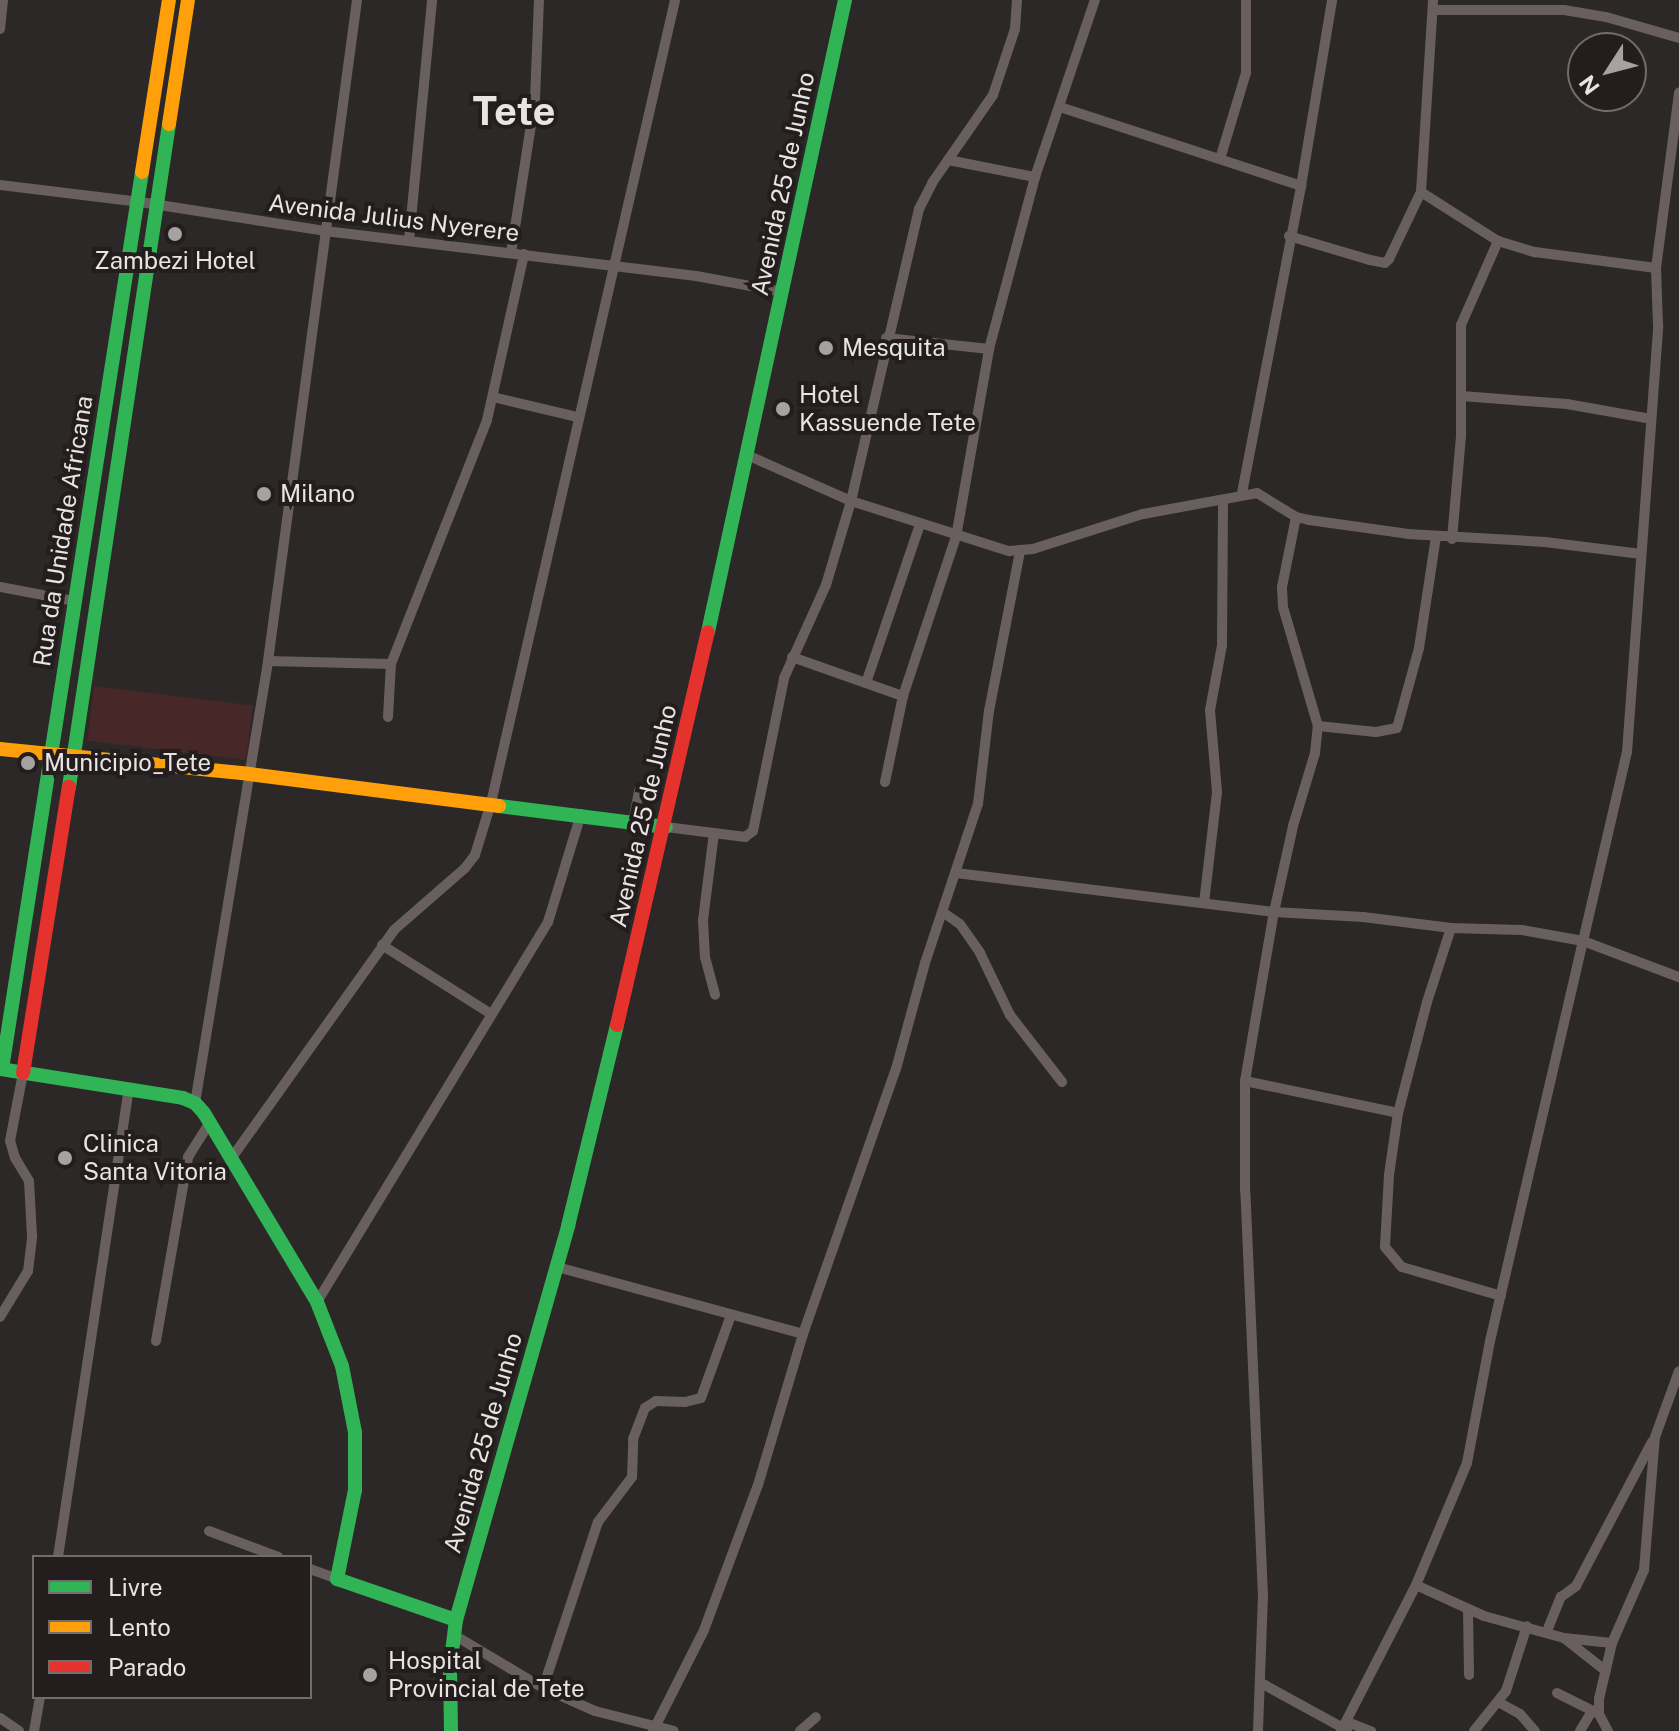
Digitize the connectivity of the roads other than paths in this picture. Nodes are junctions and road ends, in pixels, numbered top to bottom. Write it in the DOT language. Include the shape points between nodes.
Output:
graph roads {
  1 [pos="3,0"];
  2 [pos="169,0"];
  3 [pos="188,0"];
  4 [pos="357,0"];
  5 [pos="432,0"];
  6 [pos="539,0"];
  7 [pos="675,0"];
  8 [pos="845,0"];
  9 [pos="1017,0"];
  10 [pos="1095,0"];
  11 [pos="1246,0"];
  12 [pos="1332,0"];
  13 [pos="1537,4"];
  14 [pos="1433,5"];
  15 [pos="0,29"];
  16 [pos="1679,38"];
  17 [pos="1679,93"];
  18 [pos="1060,107"];
  19 [pos="1220,159"];
  20 [pos="948,160"];
  21 [pos="1035,177"];
  22 [pos="0,185"];
  23 [pos="1301,186"];
  24 [pos="1421,192"];
  25 [pos="140,202"];
  26 [pos="159,205"];
  27 [pos="325,231"];
  28 [pos="1289,236"];
  29 [pos="409,240"];
  30 [pos="1498,241"];
  31 [pos="511,253"];
  32 [pos="524,254"];
  33 [pos="611,266"];
  34 [pos="1656,268"];
  35 [pos="783,292"];
  36 [pos="886,338"];
  37 [pos="989,349"];
  38 [pos="1462,396"];
  39 [pos="493,397"];
  40 [pos="577,417"];
  41 [pos="1651,419"];
  42 [pos="747,455"];
  43 [pos="1242,493"];
  44 [pos="851,501"];
  45 [pos="1223,502"];
  46 [pos="1296,517"];
  47 [pos="920,524"];
  48 [pos="956,537"];
  49 [pos="1436,537"];
  50 [pos="1452,539"];
  51 [pos="1020,552"];
  52 [pos="1641,554"];
  53 [pos="0,587"];
  54 [pos="74,601"];
  55 [pos="792,657"];
  56 [pos="268,661"];
  57 [pos="391,664"];
  58 [pos="866,683"];
  59 [pos="903,696"];
  60 [pos="388,717"];
  61 [pos="1318,726"];
  62 [pos="0,749"];
  63 [pos="50,755"];
  64 [pos="72,757"];
  65 [pos="249,774"];
  66 [pos="885,782"];
  67 [pos="639,791"];
  68 [pos="491,803"];
  69 [pos="581,814"];
  70 [pos="633,822"];
  71 [pos="666,827"];
  72 [pos="714,833"];
  73 [pos="956,873"];
  74 [pos="1204,903"];
  75 [pos="1274,912"];
  76 [pos="944,913"];
  77 [pos="1451,928"];
  78 [pos="1583,941"];
  79 [pos="382,945"];
  80 [pos="1679,977"];
  81 [pos="715,995"];
  82 [pos="491,1014"];
  83 [pos="1,1069"];
  84 [pos="23,1073"];
  85 [pos="1245,1081"];
  86 [pos="1062,1082"];
  87 [pos="129,1089"];
  88 [pos="195,1103"];
  89 [pos="1398,1113"];
  90 [pos="210,1122"];
  91 [pos="233,1156"];
  92 [pos="557,1267"];
  93 [pos="1501,1296"];
  94 [pos="317,1302"];
  95 [pos="731,1315"];
  96 [pos="0,1317"];
  97 [pos="803,1334"];
  98 [pos="156,1341"];
  99 [pos="1679,1371"];
  100 [pos="1655,1437"];
  101 [pos="209,1531"];
  102 [pos="58,1555"];
  103 [pos="273,1555"];
  104 [pos="312,1570"];
  105 [pos="337,1579"];
  106 [pos="1416,1585"];
  107 [pos="1468,1610"];
  108 [pos="1527,1626"];
  109 [pos="455,1628"];
  110 [pos="1547,1631"];
  111 [pos="1564,1638"];
  112 [pos="1612,1643"];
  113 [pos="1606,1671"];
  114 [pos="1469,1675"];
  115 [pos="1261,1683"];
  116 [pos="543,1688"];
  117 [pos="1557,1693"];
  118 [pos="40,1699"];
  119 [pos="1500,1703"];
  120 [pos="1595,1712"];
  121 [pos="816,1717"];
  122 [pos="0,1718"];
  123 [pos="37,1727"];
  124 [pos="1345,1728"];
  125 [pos="654,1730"];
  126 [pos="19,1731"];
  127 [pos="451,1731"];
  128 [pos="674,1731"];
  129 [pos="800,1731"];
  130 [pos="1258,1731"];
  131 [pos="1371,1731"];
  132 [pos="1474,1731"];
  133 [pos="1535,1731"];
  134 [pos="1580,1731"];
  135 [pos="1608,1731"];
  1 -- 15 [label="street"];
  2 -- 25 [label="street, Rua da Unidade Africana"];
  3 -- 26 [label="street, Rua da Unidade Africana"];
  4 -- 27 [label="street"];
  5 -- 29 [label="street"];
  6 -- 31 [label="street" via="535,99"];
  7 -- 33 [label="street"];
  8 -- 35 [label="street, Avenida 25 de Junho"];
  9 -- 20 [label="street" via="1015,29 993,95"];
  10 -- 18 [label="street"];
  11 -- 19 [label="street" via="1246,73"];
  12 -- 23 [label="street"];
  13 -- 14 [label="street"];
  13 -- 16 [label="street"];
  14 -- 24 [label="street"];
  17 -- 34 [label="street"];
  18 -- 19 [label="street"];
  18 -- 21 [label="street"];
  19 -- 23 [label="street"];
  20 -- 21 [label="street"];
  20 -- 36 [label="street" via="919,209"];
  21 -- 37 [label="street"];
  22 -- 25 [label="street, Avenida Julius Nyerere"];
  23 -- 28 [label="street"];
  24 -- 28 [label="street" via="1385,263"];
  24 -- 30 [label="street"];
  25 -- 26 [label="street, Avenida Julius Nyerere"];
  25 -- 54 [label="street, Rua da Unidade Africana"];
  26 -- 27 [label="street, Avenida Julius Nyerere"];
  26 -- 64 [label="street, Rua da Unidade Africana"];
  27 -- 29 [label="street, Avenida Julius Nyerere"];
  27 -- 56 [label="street"];
  28 -- 43 [label="street"];
  29 -- 31 [label="street, Avenida Julius Nyerere"];
  30 -- 34 [label="street" via="1535,252"];
  30 -- 38 [label="street" via="1461,325"];
  31 -- 32 [label="street, Avenida Julius Nyerere"];
  32 -- 33 [label="street, Avenida Julius Nyerere"];
  32 -- 39 [label="street"];
  33 -- 35 [label="street, Avenida Julius Nyerere"];
  33 -- 40 [label="street"];
  34 -- 41 [label="street"];
  35 -- 42 [label="street, Avenida 25 de Junho"];
  36 -- 37 [label="street"];
  36 -- 44 [label="street"];
  37 -- 48 [label="street"];
  38 -- 41 [label="street" via="1567,404"];
  38 -- 50 [label="street"];
  39 -- 40 [label="street"];
  39 -- 57 [label="street"];
  40 -- 68 [label="street"];
  41 -- 52 [label="street"];
  42 -- 44 [label="street"];
  42 -- 71 [label="street, Avenida 25 de Junho"];
  43 -- 45 [label="street"];
  43 -- 46 [label="street" via="1271,499"];
  44 -- 47 [label="street"];
  44 -- 55 [label="street" via="826,585"];
  45 -- 51 [label="street" via="1143,514"];
  45 -- 74 [label="street" via="1222,645 1210,710 1217,792"];
  46 -- 49 [label="street"];
  46 -- 61 [label="street" via="1283,607"];
  47 -- 48 [label="street"];
  47 -- 58 [label="street"];
  48 -- 51 [label="street"];
  48 -- 59 [label="street"];
  49 -- 50 [label="street"];
  49 -- 61 [label="street" via="1419,648 1397,728 1376,732"];
  50 -- 52 [label="street" via="1545,542"];
  51 -- 73 [label="street" via="989,711 984,777"];
  52 -- 78 [label="street" via="1627,752"];
  53 -- 54 [label="street"];
  54 -- 63 [label="street, Rua da Unidade Africana"];
  55 -- 58 [label="street"];
  55 -- 72 [label="street" via="753,831 745,837"];
  56 -- 57 [label="street"];
  56 -- 65 [label="street"];
  57 -- 60 [label="street"];
  58 -- 59 [label="street"];
  59 -- 66 [label="street"];
  61 -- 75 [label="street"];
  62 -- 63 [label="street"];
  63 -- 64 [label="street"];
  63 -- 83 [label="street, Rua da Unidade Africana"];
  64 -- 65 [label="street"];
  64 -- 84 [label="street, Rua da Unidade Africana"];
  65 -- 68 [label="street"];
  65 -- 88 [label="street"];
  67 -- 70 [label="street"];
  68 -- 69 [label="street"];
  68 -- 79 [label="street" via="475,855"];
  69 -- 70 [label="street"];
  69 -- 82 [label="street" via="548,922"];
  70 -- 71 [label="street"];
  71 -- 72 [label="street"];
  71 -- 92 [label="street, Avenida 25 de Junho"];
  72 -- 81 [label="street" via="703,920"];
  73 -- 74 [label="street"];
  73 -- 76 [label="street"];
  74 -- 75 [label="street"];
  75 -- 77 [label="street"];
  75 -- 85 [label="street"];
  76 -- 86 [label="street" via="960,924 1010,1015"];
  76 -- 97 [label="street" via="896,1069"];
  77 -- 78 [label="street" via="1522,930"];
  77 -- 89 [label="street"];
  78 -- 80 [label="street"];
  78 -- 93 [label="street"];
  79 -- 82 [label="street"];
  79 -- 91 [label="street"];
  82 -- 94 [label="street"];
  83 -- 84 [label="street"];
  84 -- 87 [label="street"];
  84 -- 96 [label="street" via="10,1141 29,1181 32,1236 28,1271"];
  85 -- 89 [label="street"];
  85 -- 115 [label="street" via="1261,1525"];
  87 -- 88 [label="street"];
  87 -- 102 [label="street"];
  88 -- 90 [label="street"];
  89 -- 93 [label="street" via="1385,1247 1402,1267"];
  90 -- 91 [label="street"];
  90 -- 98 [label="street" via="188,1157"];
  91 -- 94 [label="street"];
  92 -- 95 [label="street"];
  92 -- 109 [label="street, Avenida 25 de Junho"];
  93 -- 106 [label="street" via="1467,1463"];
  94 -- 105 [label="street" via="342,1366 355,1432 355,1490"];
  95 -- 97 [label="street"];
  95 -- 116 [label="street" via="701,1398 656,1401 645,1408 633,1439 632,1477 598,1522"];
  97 -- 125 [label="street" via="758,1485 704,1630"];
  99 -- 100 [label="street"];
  100 -- 110 [label="street" via="1576,1586 1561,1597"];
  100 -- 112 [label="street" via="1644,1570"];
  101 -- 103 [label="street"];
  104 -- 105 [label="street"];
  105 -- 109 [label="street"];
  106 -- 107 [label="street"];
  106 -- 124 [label="street"];
  107 -- 108 [label="street"];
  107 -- 114 [label="street"];
  108 -- 110 [label="street"];
  108 -- 119 [label="street"];
  109 -- 116 [label="street"];
  109 -- 127 [label="street, Avenida 25 de Junho"];
  110 -- 111 [label="street"];
  111 -- 112 [label="street"];
  111 -- 113 [label="street"];
  112 -- 113 [label="street"];
  113 -- 120 [label="street"];
  115 -- 124 [label="street"];
  115 -- 130 [label="street"];
  116 -- 125 [label="street"];
  117 -- 120 [label="street"];
  118 -- 123 [label="street"];
  119 -- 132 [label="street"];
  119 -- 133 [label="street"];
  120 -- 134 [label="street"];
  120 -- 135 [label="street"];
  121 -- 129 [label="street"];
  122 -- 126 [label="street"];
  124 -- 131 [label="street"];
  125 -- 128 [label="street"];
}
